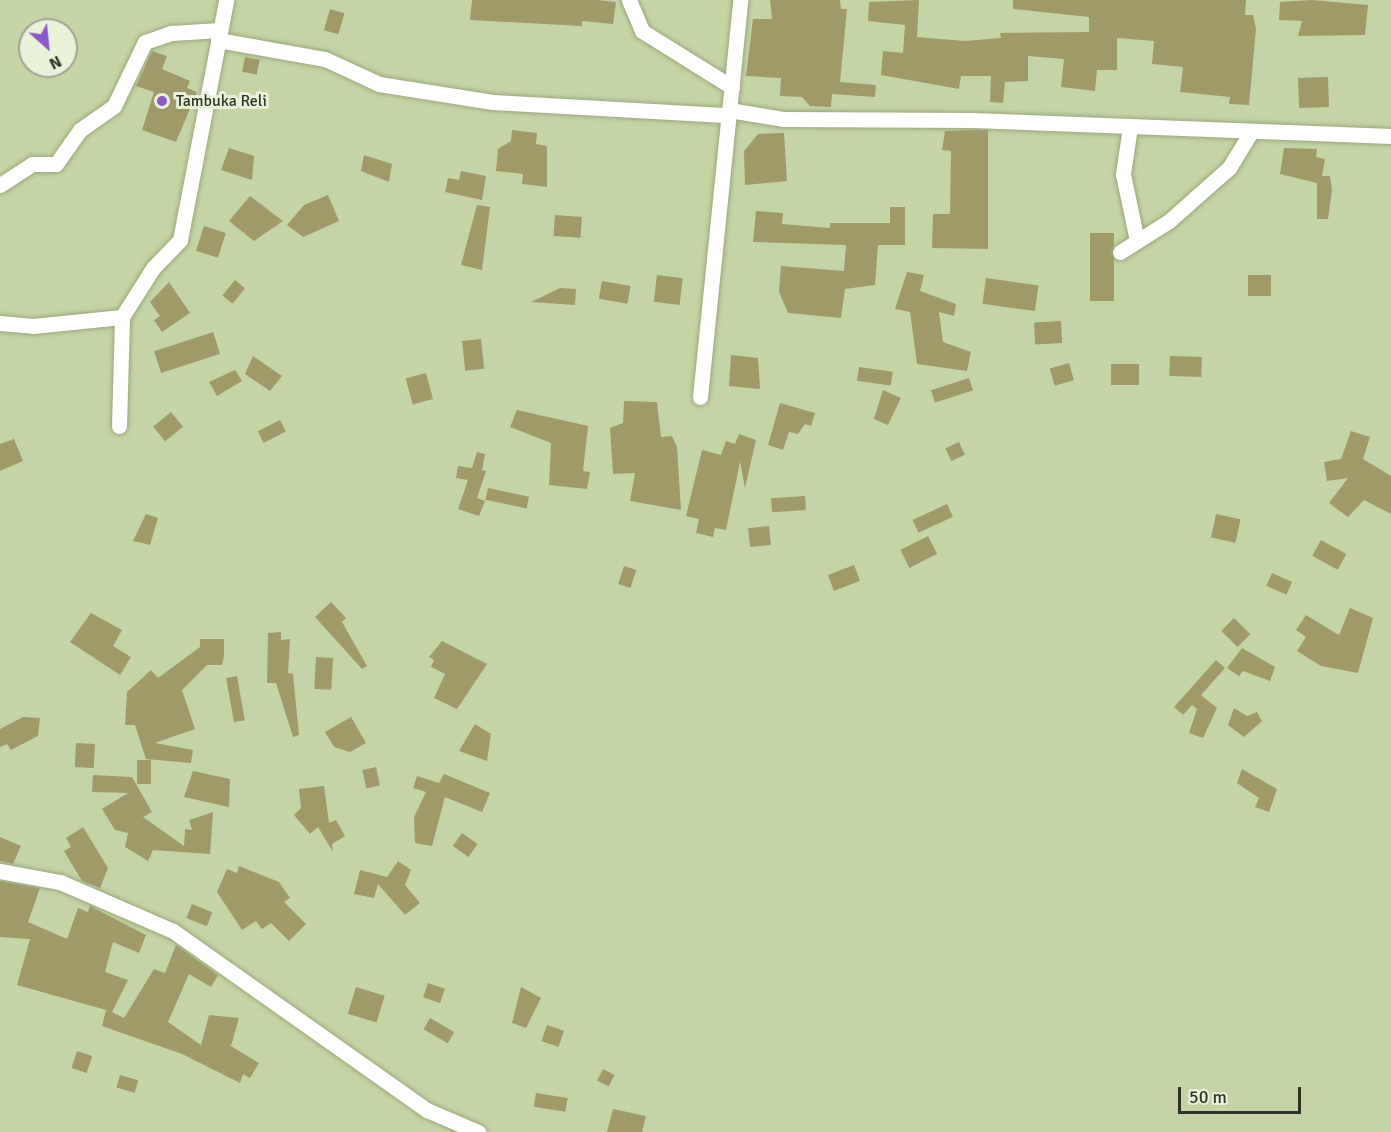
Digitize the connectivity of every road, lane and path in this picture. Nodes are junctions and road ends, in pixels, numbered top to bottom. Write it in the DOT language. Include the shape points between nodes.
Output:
graph roads {
  1 [pos="226,0"];
  2 [pos="629,0"];
  3 [pos="740,0"];
  4 [pos="219,35"];
  5 [pos="732,87"];
  6 [pos="729,113"];
  7 [pos="1130,127"];
  8 [pos="1251,132"];
  9 [pos="1391,136"];
  10 [pos="0,185"];
  11 [pos="1137,241"];
  12 [pos="1120,252"];
  13 [pos="122,317"];
  14 [pos="0,323"];
  15 [pos="700,397"];
  16 [pos="119,426"];
  17 [pos="0,871"];
  18 [pos="478,1132"];
  1 -- 4 [label="street"];
  2 -- 5 [label="street" via="642,32"];
  3 -- 5 [label="street"];
  4 -- 6 [label="street" via="325,59 379,84 493,102"];
  4 -- 10 [label="street" via="171,33 145,42 114,106 80,130 56,164 32,164"];
  4 -- 13 [label="street" via="180,240 153,268"];
  5 -- 6 [label="street"];
  6 -- 7 [label="street" via="784,119"];
  6 -- 15 [label="street"];
  7 -- 8 [label="street"];
  7 -- 11 [label="street" via="1123,174"];
  8 -- 9 [label="street"];
  8 -- 11 [label="street" via="1229,168"];
  11 -- 12 [label="street"];
  13 -- 14 [label="street" via="33,326"];
  13 -- 16 [label="street"];
  17 -- 18 [label="street" via="60,882 173,931 427,1110"];
}
